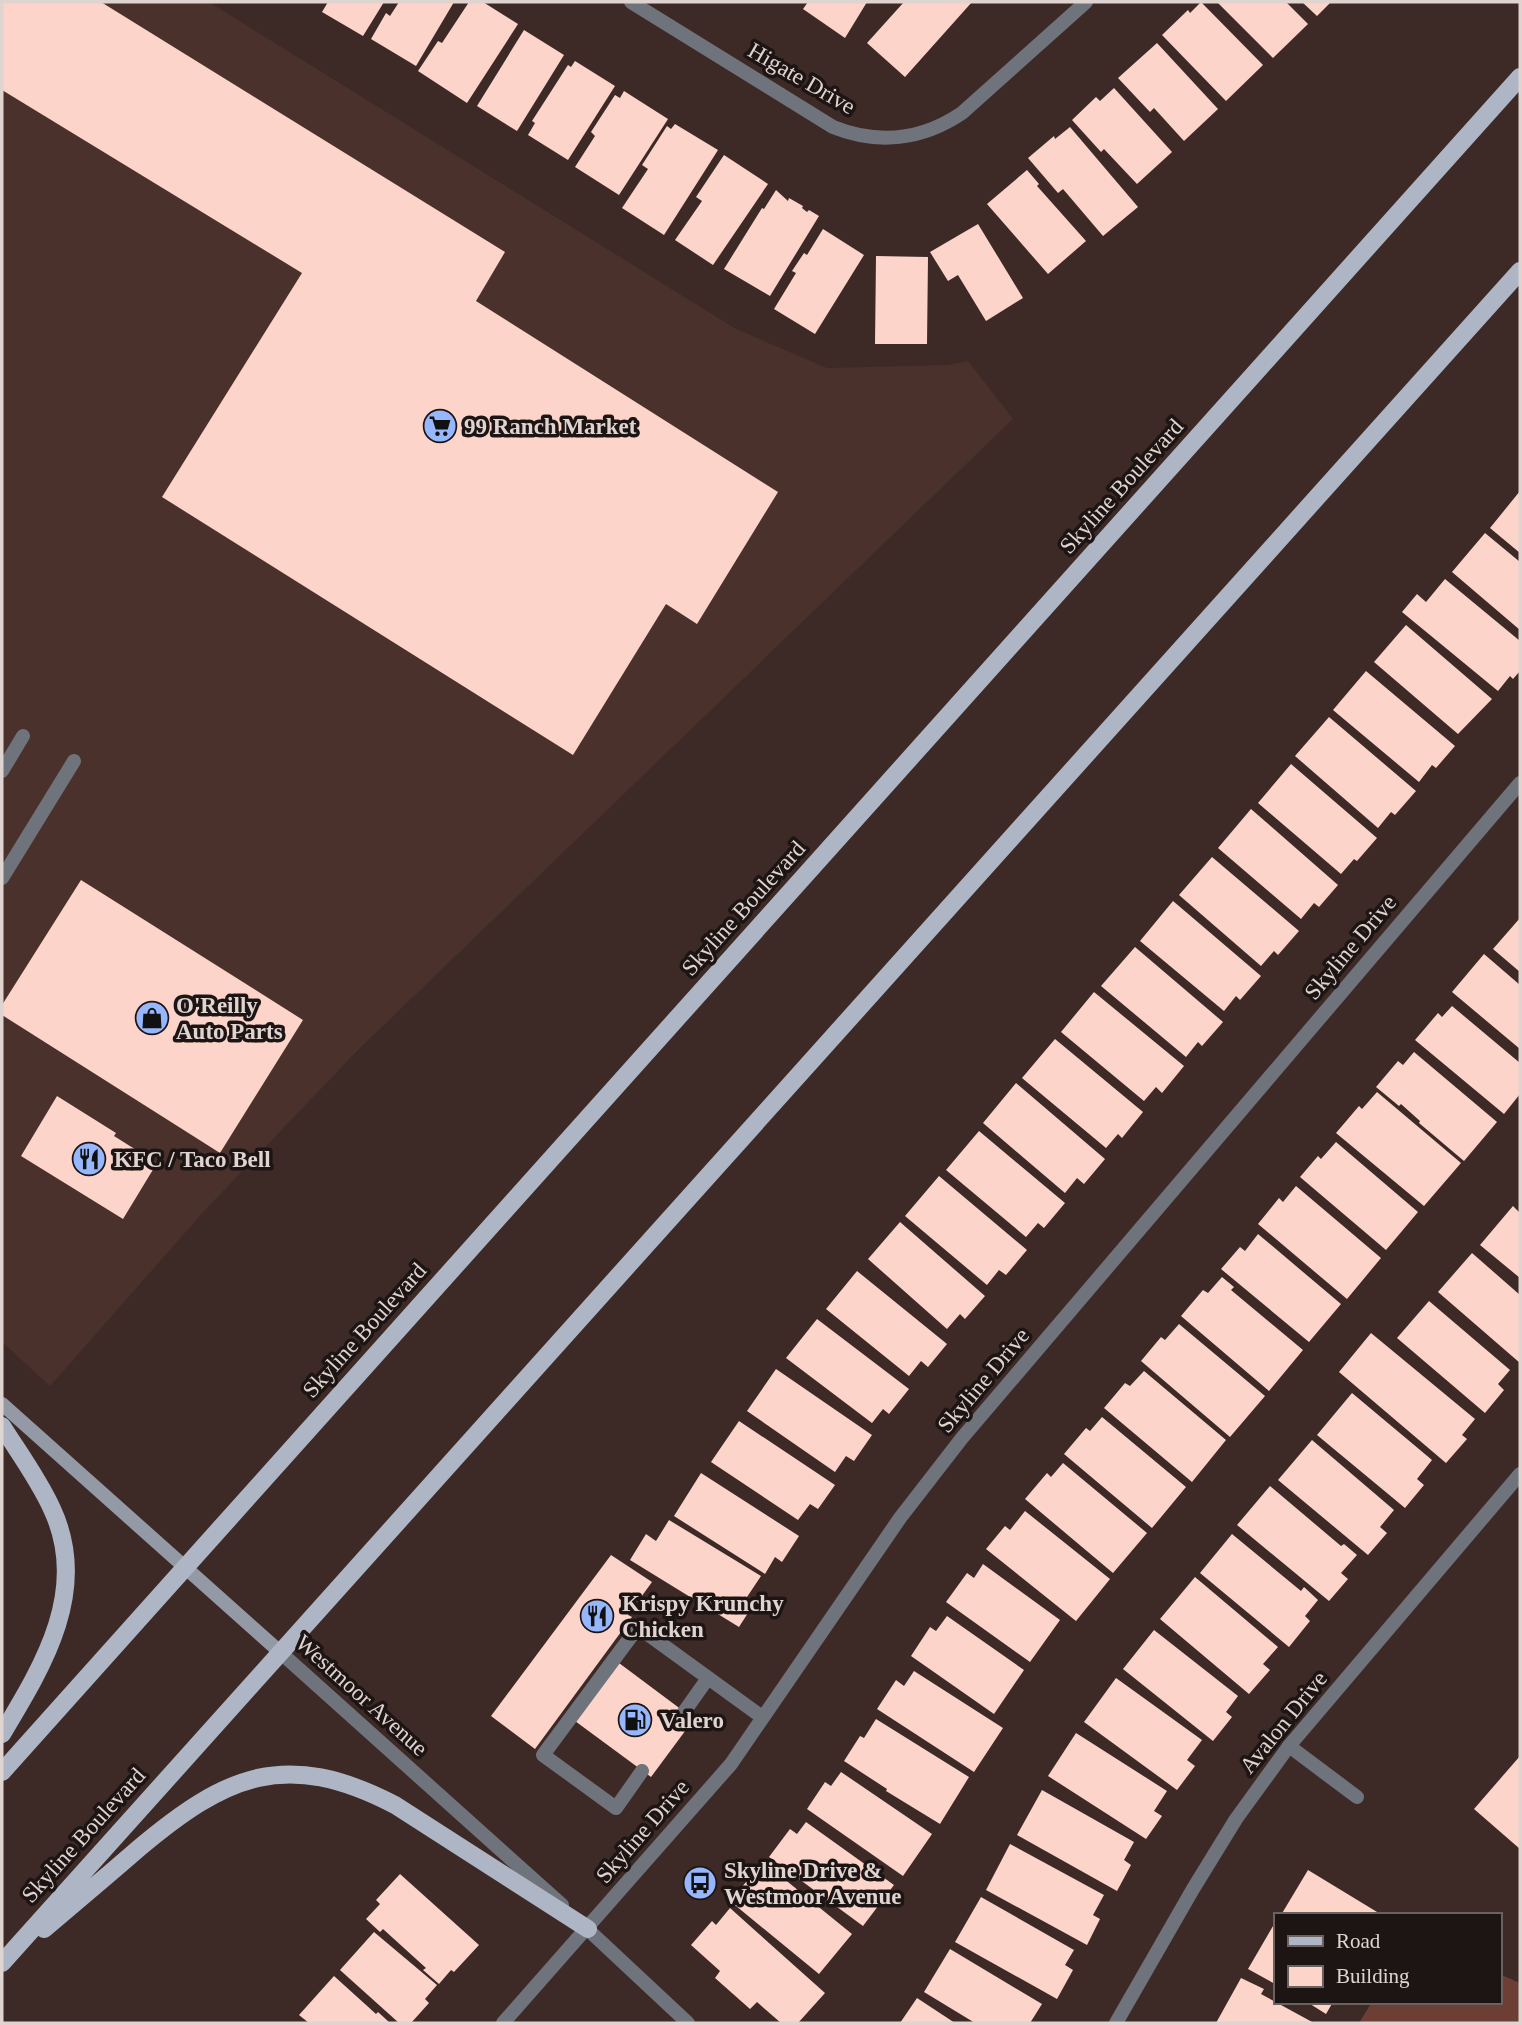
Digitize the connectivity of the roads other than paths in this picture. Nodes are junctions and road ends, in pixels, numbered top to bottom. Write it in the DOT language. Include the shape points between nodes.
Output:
graph roads {
  1 [pos="631,2"];
  2 [pos="1086,2"];
  3 [pos="1520,77"];
  4 [pos="1520,271"];
  5 [pos="23,736"];
  6 [pos="74,761"];
  7 [pos="2,771"];
  8 [pos="1520,783"];
  9 [pos="2,878"];
  10 [pos="2,1404"];
  11 [pos="2,1426"];
  12 [pos="1520,1474"];
  13 [pos="183,1568"];
  14 [pos="279,1653"];
  15 [pos="708,1678"];
  16 [pos="684,1712"];
  17 [pos="762,1717"];
  18 [pos="2,1734"];
  19 [pos="1289,1746"];
  20 [pos="642,1770"];
  21 [pos="2,1772"];
  22 [pos="1357,1797"];
  23 [pos="587,1929"];
  24 [pos="2,1964"];
  25 [pos="503,2023"];
  26 [pos="688,2023"];
  27 [pos="1116,2023"];
  1 -- 2 [label="street, Higate Drive" via="833,127 886,138 924,133 962,113"];
  3 -- 13 [label="main road, Skyline Boulevard"];
  4 -- 14 [label="main road, Skyline Boulevard"];
  5 -- 7 [label="street"];
  6 -- 9 [label="street"];
  8 -- 17 [label="street, Skyline Drive" via="962,1438 900,1518"];
  10 -- 13 [label="street, Westmoor Avenue"];
  11 -- 18 [label="main road" via="52,1510 65,1566 62,1609 50,1649"];
  12 -- 19 [label="street, Avalon Drive"];
  13 -- 14 [label="street, Westmoor Avenue"];
  13 -- 21 [label="main road, Skyline Boulevard"];
  14 -- 23 [label="street, Westmoor Avenue"];
  14 -- 24 [label="main road, Skyline Boulevard"];
  15 -- 16 [label="street"];
  15 -- 17 [label="street"];
  15 -- 20 [label="street" via="638,1628 543,1755 616,1808"];
  17 -- 23 [label="street, Skyline Drive" via="731,1763"];
  19 -- 22 [label="street"];
  19 -- 27 [label="street, Avalon Drive" via="1236,1819"];
  23 -- 24 [label="main road" via="372,1793 325,1779 262,1776 242,1781 186,1811"];
  23 -- 25 [label="street, Skyline Drive"];
  23 -- 26 [label="street, Westmoor Avenue"];
}
